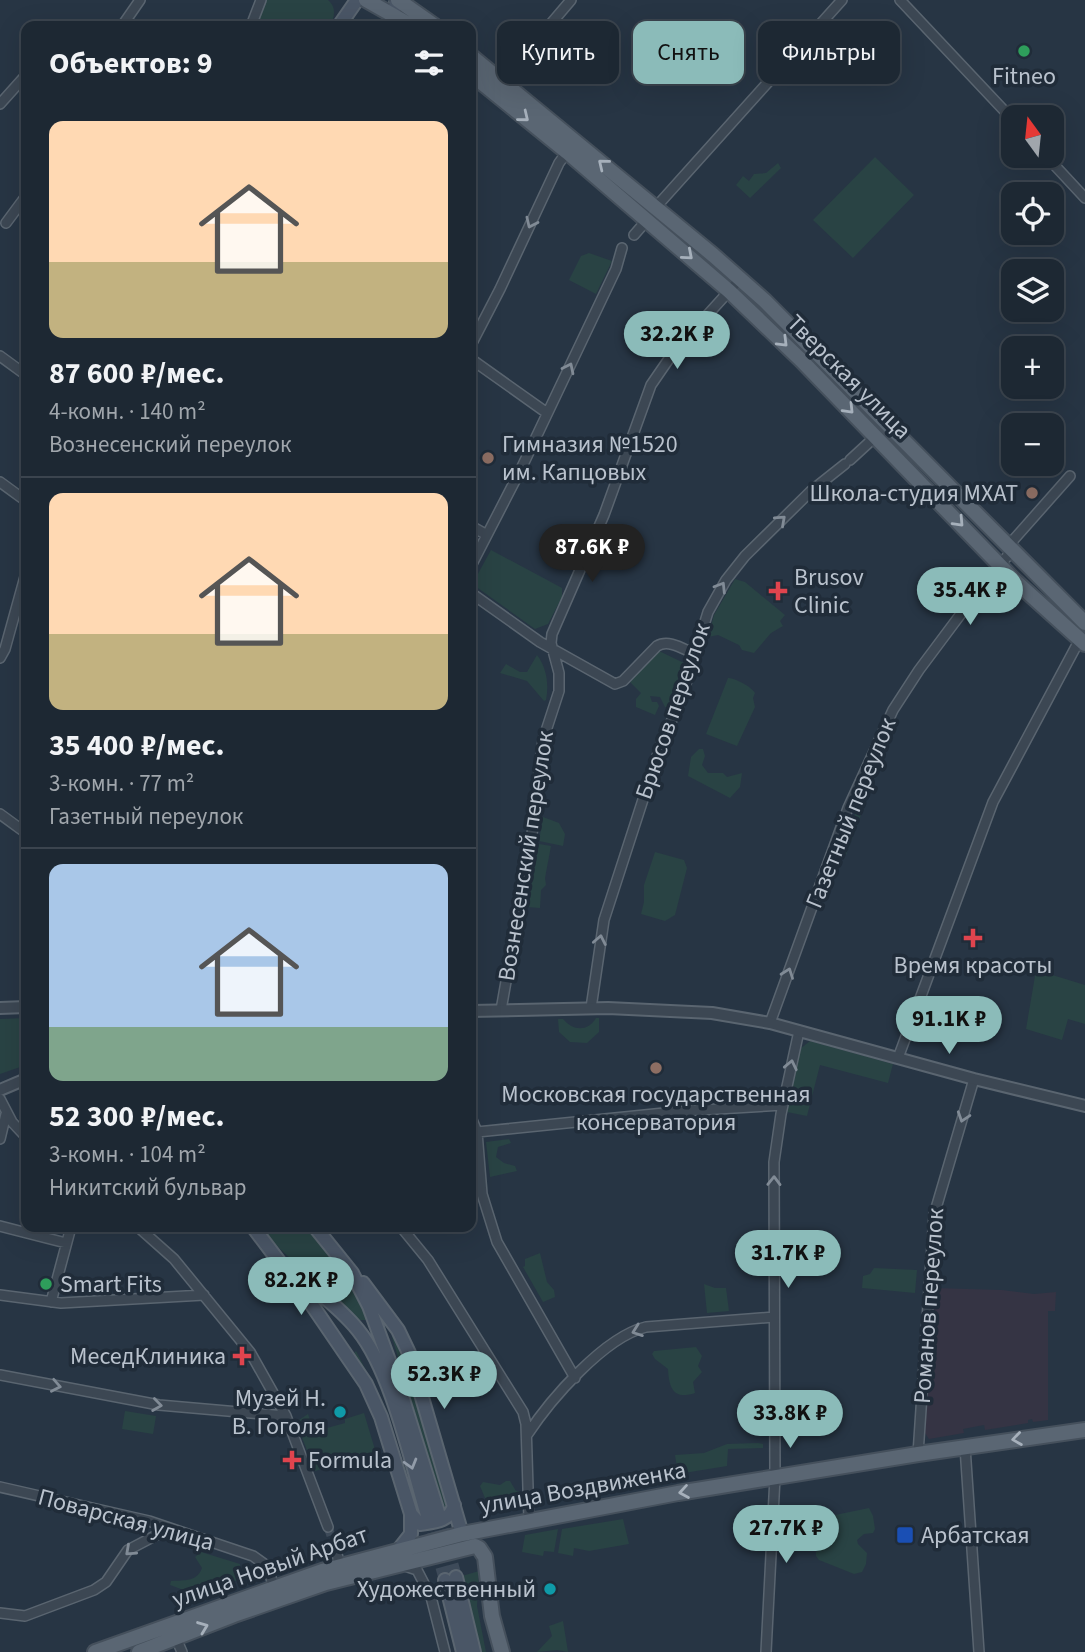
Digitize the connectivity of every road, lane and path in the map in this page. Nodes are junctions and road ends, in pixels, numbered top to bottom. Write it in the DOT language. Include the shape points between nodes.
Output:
graph roads {
  1 [pos="140,0"];
  2 [pos="261,0"];
  3 [pos="357,0"];
  4 [pos="366,0"];
  5 [pos="398,0"];
  6 [pos="571,0"];
  7 [pos="842,0"];
  8 [pos="900,0"];
  9 [pos="125,21"];
  10 [pos="253,21"];
  11 [pos="342,21"];
  12 [pos="391,21"];
  13 [pos="428,21"];
  14 [pos="553,21"];
  15 [pos="476,60"];
  16 [pos="497,77"];
  17 [pos="476,78"];
  18 [pos="21,81"];
  19 [pos="506,84"];
  20 [pos="0,104"];
  21 [pos="1001,107"];
  22 [pos="567,152"];
  23 [pos="1057,168"];
  24 [pos="1085,198"];
  25 [pos="21,203"];
  26 [pos="656,207"];
  27 [pos="647,220"];
  28 [pos="6,223"];
  29 [pos="634,235"];
  30 [pos="622,248"];
  31 [pos="740,279"];
  32 [pos="729,291"];
  33 [pos="476,335"];
  34 [pos="0,356"];
  35 [pos="476,363"];
  36 [pos="21,371"];
  37 [pos="547,413"];
  38 [pos="876,437"];
  39 [pos="1070,476"];
  40 [pos="0,482"];
  41 [pos="21,497"];
  42 [pos="476,529"];
  43 [pos="487,535"];
  44 [pos="1010,549"];
  45 [pos="476,556"];
  46 [pos="999,565"];
  47 [pos="21,591"];
  48 [pos="476,596"];
  49 [pos="1085,623"];
  50 [pos="1083,642"];
  51 [pos="552,649"];
  52 [pos="695,654"];
  53 [pos="0,659"];
  54 [pos="0,814"];
  55 [pos="21,829"];
  56 [pos="21,1007"];
  57 [pos="0,1008"];
  58 [pos="590,1008"];
  59 [pos="501,1010"];
  60 [pos="476,1011"];
  61 [pos="769,1023"];
  62 [pos="799,1031"];
  63 [pos="898,1058"];
  64 [pos="975,1079"];
  65 [pos="21,1081"];
  66 [pos="0,1090"];
  67 [pos="0,1099"];
  68 [pos="783,1105"];
  69 [pos="1085,1105"];
  70 [pos="6,1114"];
  71 [pos="21,1131"];
  72 [pos="477,1132"];
  73 [pos="0,1139"];
  74 [pos="0,1226"];
  75 [pos="21,1231"];
  76 [pos="23,1232"];
  77 [pos="69,1232"];
  78 [pos="144,1232"];
  79 [pos="257,1232"];
  80 [pos="319,1232"];
  81 [pos="405,1232"];
  82 [pos="66,1243"];
  83 [pos="271,1248"];
  84 [pos="352,1273"];
  85 [pos="0,1295"];
  86 [pos="204,1295"];
  87 [pos="51,1302"];
  88 [pos="774,1317"];
  89 [pos="398,1329"];
  90 [pos="380,1352"];
  91 [pos="357,1368"];
  92 [pos="0,1375"];
  93 [pos="575,1378"];
  94 [pos="286,1416"];
  95 [pos="1085,1430"];
  96 [pos="526,1437"];
  97 [pos="965,1447"];
  98 [pos="918,1454"];
  99 [pos="775,1477"];
  100 [pos="0,1487"];
  101 [pos="454,1505"];
  102 [pos="411,1514"];
  103 [pos="433,1514"];
  104 [pos="529,1520"];
  105 [pos="327,1523"];
  106 [pos="170,1528"];
  107 [pos="464,1540"];
  108 [pos="335,1548"];
  109 [pos="400,1549"];
  110 [pos="340,1565"];
  111 [pos="393,1565"];
  112 [pos="274,1587"];
  113 [pos="0,1613"];
  114 [pos="176,1638"];
  115 [pos="95,1652"];
  116 [pos="139,1652"];
  117 [pos="182,1652"];
  118 [pos="445,1652"];
  119 [pos="463,1652"];
  120 [pos="474,1652"];
  121 [pos="502,1652"];
  122 [pos="766,1652"];
  123 [pos="979,1652"];
  1 -- 9 [label="street"];
  2 -- 10 [label="street"];
  3 -- 11 [label="main road"];
  4 -- 12 [label="main road"];
  5 -- 12 [label="main road"];
  5 -- 13 [label="main road"];
  6 -- 14 [label="street"];
  7 -- 26 [label="street"];
  8 -- 21 [label="street"];
  15 -- 16 [label="main road, Тверская улица"];
  17 -- 22 [label="main road, Тверская улица, one-way"];
  18 -- 20 [label="street"];
  26 -- 19 [label="main road, Тверская улица, one-way"];
  22 -- 27 [label="main road, Тверская улица"];
  22 -- 33 [label="street, one-way"];
  23 -- 24 [label="street"];
  25 -- 28 [label="street"];
  26 -- 31 [label="main road, Тверская улица"];
  27 -- 29 [label="street"];
  27 -- 32 [label="main road, Тверская улица, one-way"];
  37 -- 30 [label="street, one-way"];
  31 -- 32 [label="street, Вознесенский переулок"];
  31 -- 44 [label="main road, Тверская улица"];
  32 -- 38 [label="main road, Тверская улица, one-way"];
  32 -- 51 [label="street, Вознесенский переулок" via="673,352 651,385 602,521 552,634"];
  34 -- 36 [label="street"];
  35 -- 37 [label="street"];
  37 -- 43 [label="street"];
  38 -- 46 [label="main road, Тверская улица, one-way"];
  52 -- 38 [label="street, Брюсов переулок, one-way" via="708,612 736,565 811,491"];
  39 -- 44 [label="street, Газетный переулок"];
  40 -- 41 [label="street"];
  42 -- 43 [label="street"];
  43 -- 45 [label="street"];
  44 -- 46 [label="street, Газетный переулок"];
  44 -- 49 [label="main road, Тверская улица"];
  46 -- 50 [label="main road, Тверская улица"];
  61 -- 46 [label="street, Газетный переулок, one-way" via="848,808 887,721 919,670"];
  47 -- 53 [label="street"];
  48 -- 51 [label="street"];
  50 -- 63 [label="street" via="993,802"];
  51 -- 52 [label="street" via="617,685 663,642"];
  51 -- 59 [label="street, Вознесенский переулок" via="559,691 543,740 534,822"];
  58 -- 52 [label="street, Брюсов переулок, one-way" via="604,920"];
  54 -- 55 [label="street"];
  56 -- 57 [label="street"];
  58 -- 59 [label="street"];
  58 -- 61 [label="street" via="712,1013"];
  59 -- 60 [label="street"];
  61 -- 62 [label="street"];
  62 -- 63 [label="street"];
  68 -- 62 [label="street, one-way"];
  63 -- 64 [label="street"];
  64 -- 69 [label="street"];
  64 -- 98 [label="street, Романов переулок, one-way" via="934,1215"];
  65 -- 66 [label="street"];
  67 -- 70 [label="street"];
  68 -- 72 [label="street"];
  88 -- 68 [label="street, one-way" via="774,1162"];
  70 -- 71 [label="street"];
  70 -- 73 [label="street"];
  72 -- 93 [label="street" via="482,1194 495,1235"];
  74 -- 75 [label="street"];
  76 -- 82 [label="street"];
  77 -- 82 [label="street"];
  78 -- 86 [label="street"];
  79 -- 83 [label="main road"];
  80 -- 84 [label="main road"];
  81 -- 96 [label="street" via="428,1260 523,1412"];
  82 -- 87 [label="street"];
  83 -- 90 [label="main road"];
  83 -- 91 [label="main road"];
  84 -- 89 [label="main road"];
  84 -- 90 [label="main road" via="369,1306"];
  85 -- 87 [label="street"];
  86 -- 87 [label="street"];
  86 -- 94 [label="street" via="245,1345"];
  88 -- 93 [label="street, one-way" via="639,1328 612,1343"];
  88 -- 99 [label="street"];
  89 -- 90 [label="main road" via="391,1325 384,1329"];
  89 -- 101 [label="main road" via="414,1366"];
  90 -- 91 [label="main road" via="361,1343 352,1346"];
  90 -- 103 [label="main road" via="389,1394"];
  91 -- 102 [label="main road" via="381,1417"];
  92 -- 94 [label="street, one-way" via="159,1405"];
  93 -- 96 [label="street" via="544,1409"];
  94 -- 105 [label="street"];
  95 -- 97 [label="main road, улица Воздвиженка, one-way"];
  96 -- 104 [label="street"];
  97 -- 98 [label="main road, улица Воздвиженка"];
  97 -- 123 [label="street"];
  98 -- 99 [label="main road, улица Воздвиженка"];
  99 -- 104 [label="main road, улица Воздвиженка, one-way"];
  99 -- 122 [label="street"];
  100 -- 106 [label="street, Поварская улица"];
  101 -- 102 [label="main road" via="449,1516 438,1521 420,1524"];
  101 -- 107 [label="main road"];
  102 -- 109 [label="main road" via="411,1534"];
  104 -- 107 [label="main road, улица Воздвиженка"];
  106 -- 112 [label="street, Поварская улица" via="259,1559 267,1566"];
  106 -- 113 [label="street, one-way" via="128,1550 106,1582 94,1590 24,1616"];
  107 -- 109 [label="main road, улица Новый Арбат"];
  107 -- 111 [label="main road, улица Новый Арбат"];
  107 -- 121 [label="main road" via="480,1548 485,1557 492,1616"];
  108 -- 110 [label="street"];
  109 -- 110 [label="main road, улица Новый Арбат"];
  110 -- 112 [label="main road, улица Новый Арбат"];
  114 -- 111 [label="main road, улица Новый Арбат, one-way" via="300,1591"];
  111 -- 118 [label="street" via="418,1570 431,1597"];
  112 -- 115 [label="main road, улица Новый Арбат"];
  114 -- 116 [label="main road, улица Новый Арбат"];
  114 -- 117 [label="street"];
  119 -- 120 [label="main road" via="451,1579"];
}
